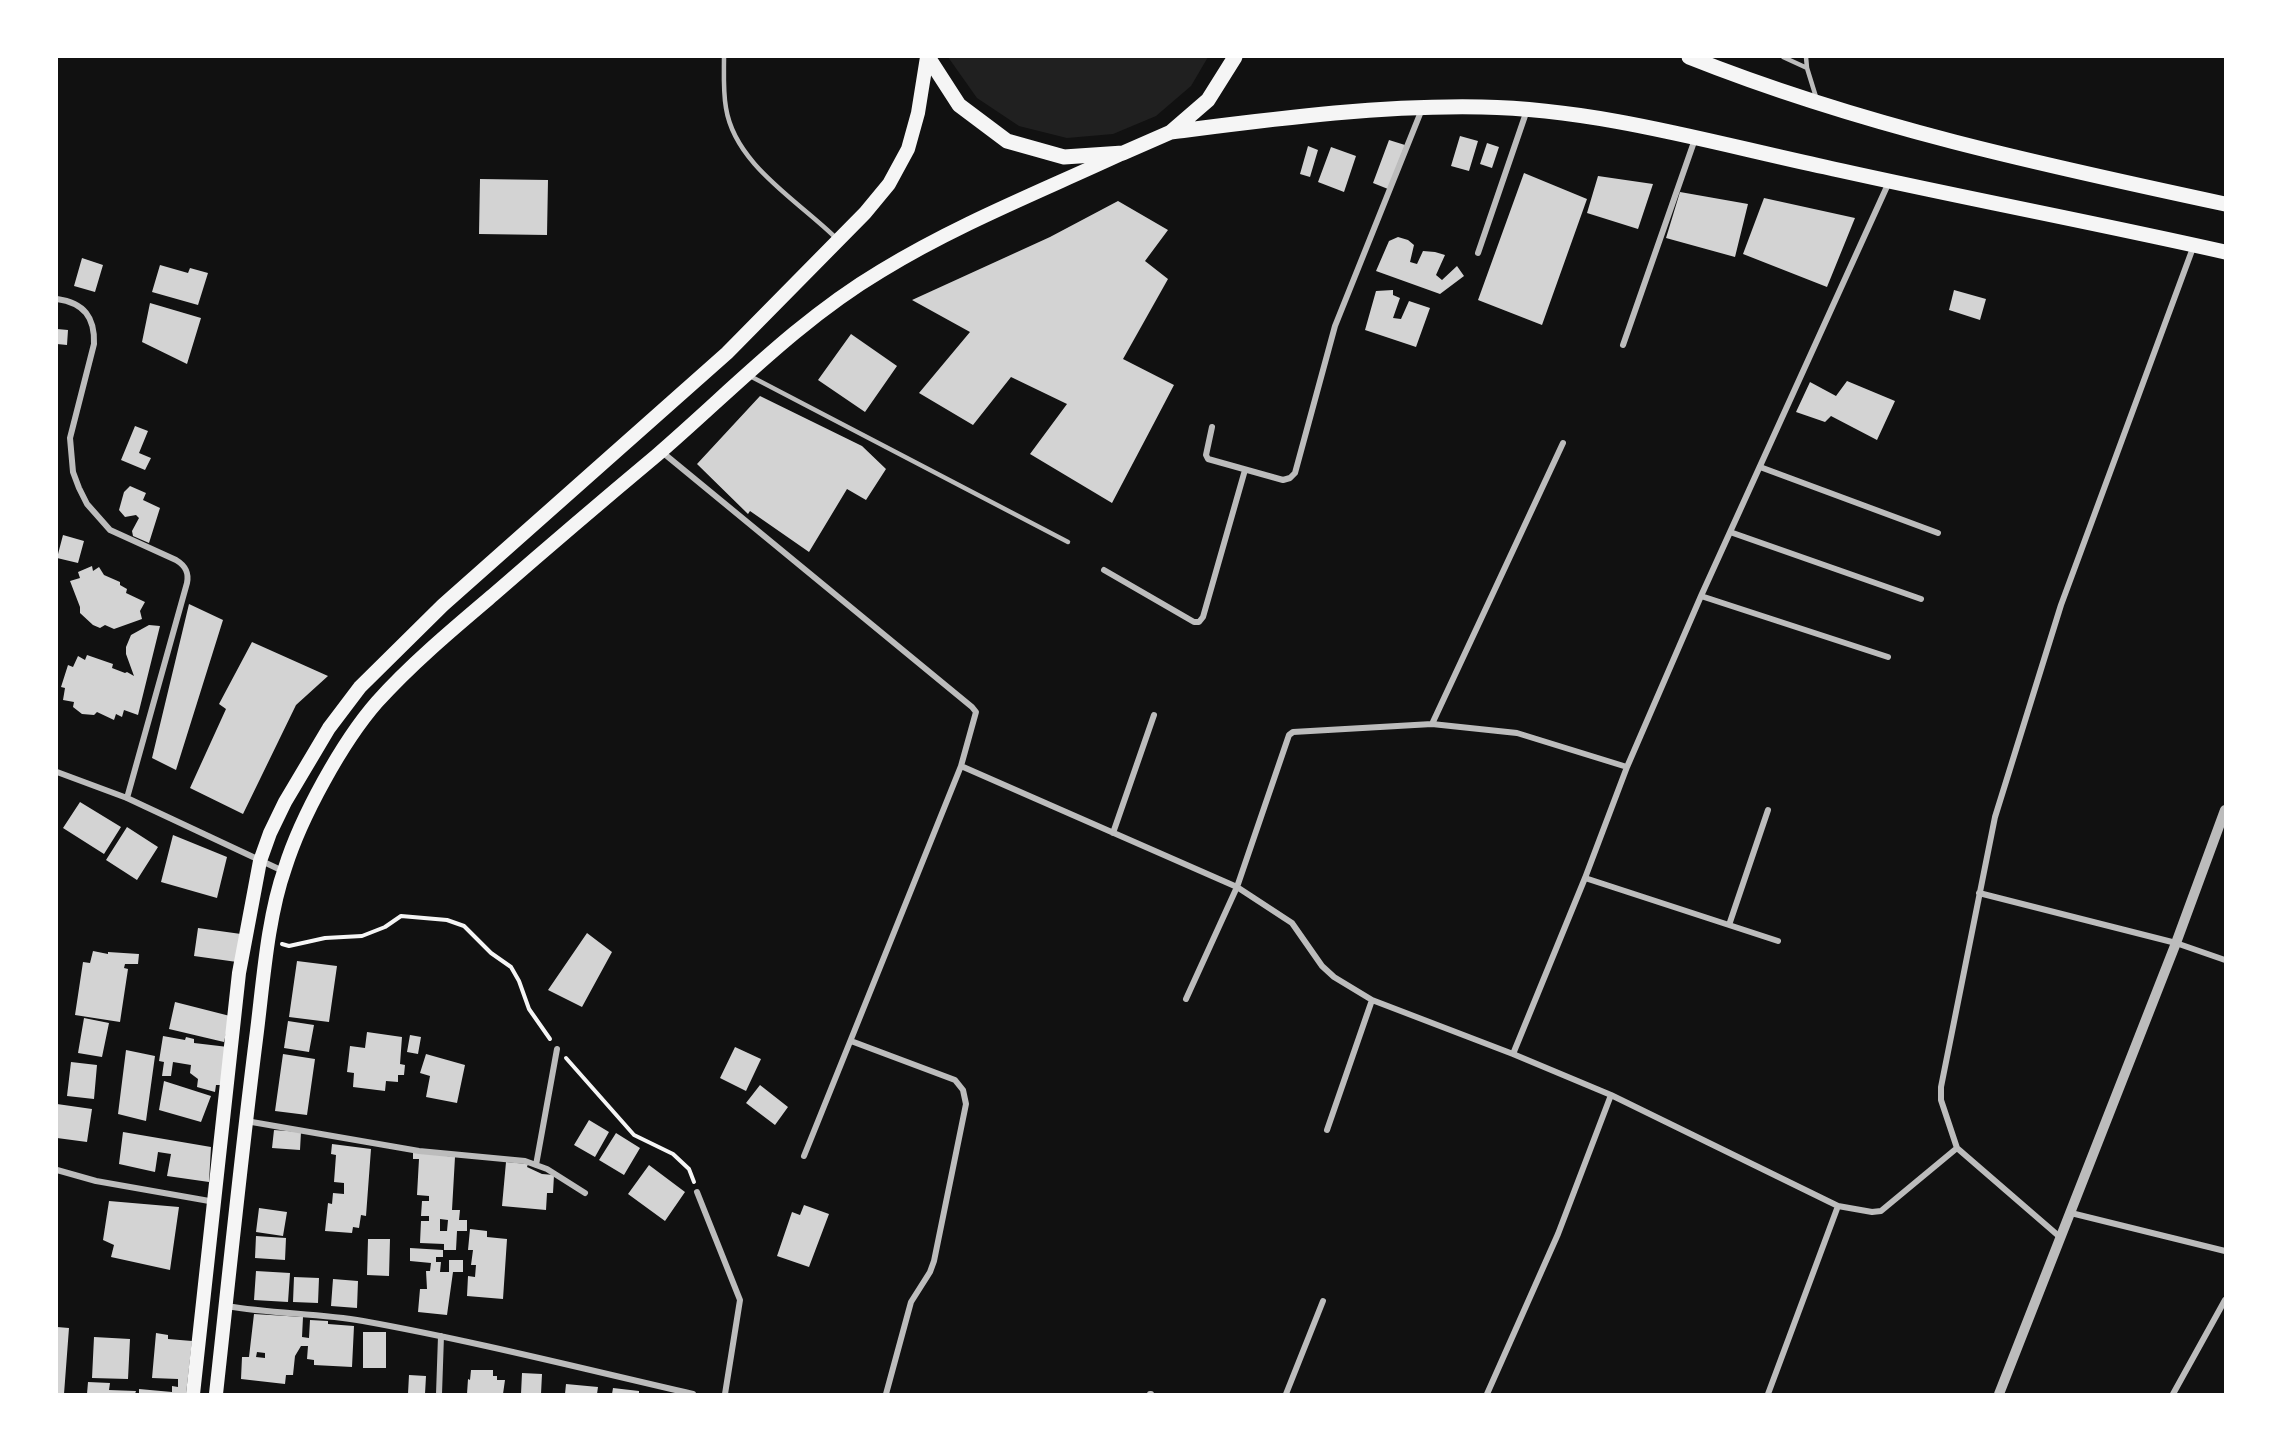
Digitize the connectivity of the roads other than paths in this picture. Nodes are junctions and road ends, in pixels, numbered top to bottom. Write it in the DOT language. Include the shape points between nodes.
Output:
graph roads {
  1 [pos="724,57"];
  2 [pos="927,57"];
  3 [pos="1235,57"];
  4 [pos="1689,57"];
  5 [pos="1783,57"];
  6 [pos="1806,57"];
  7 [pos="1807,68"];
  8 [pos="1818,104"];
  9 [pos="1422,109"];
  10 [pos="1527,110"];
  11 [pos="1171,132"];
  12 [pos="1695,139"];
  13 [pos="1123,153"];
  14 [pos="1889,182"];
  15 [pos="2225,204"];
  16 [pos="839,241"];
  17 [pos="2195,245"];
  18 [pos="2225,252"];
  19 [pos="1478,253"];
  20 [pos="57,299"];
  21 [pos="1623,345"];
  22 [pos="746,373"];
  23 [pos="1212,427"];
  24 [pos="1563,443"];
  25 [pos="661,452"];
  26 [pos="1760,467"];
  27 [pos="1245,470"];
  28 [pos="1730,532"];
  29 [pos="1938,533"];
  30 [pos="1068,542"];
  31 [pos="1104,570"];
  32 [pos="1701,596"];
  33 [pos="1921,599"];
  34 [pos="443,605"];
  35 [pos="454,628"];
  36 [pos="1888,657"];
  37 [pos="1154,715"];
  38 [pos="1432,724"];
  39 [pos="961,766"];
  40 [pos="1627,767"];
  41 [pos="57,772"];
  42 [pos="127,798"];
  43 [pos="1768,810"];
  44 [pos="2225,810"];
  45 [pos="1113,833"];
  46 [pos="260,861"];
  47 [pos="284,871"];
  48 [pos="1585,878"];
  49 [pos="1238,887"];
  50 [pos="1979,893"];
  51 [pos="1730,925"];
  52 [pos="1778,940"];
  53 [pos="2176,943"];
  54 [pos="2225,960"];
  55 [pos="1186,999"];
  56 [pos="1372,1000"];
  57 [pos="851,1041"];
  58 [pos="557,1049"];
  59 [pos="1513,1054"];
  60 [pos="1611,1095"];
  61 [pos="246,1121"];
  62 [pos="1327,1130"];
  63 [pos="1957,1148"];
  64 [pos="804,1156"];
  65 [pos="536,1165"];
  66 [pos="57,1170"];
  67 [pos="697,1192"];
  68 [pos="585,1194"];
  69 [pos="215,1202"];
  70 [pos="1839,1206"];
  71 [pos="2071,1213"];
  72 [pos="2062,1239"];
  73 [pos="2225,1251"];
  74 [pos="2225,1300"];
  75 [pos="1323,1301"];
  76 [pos="226,1306"];
  77 [pos="441,1336"];
  78 [pos="193,1394"];
  79 [pos="216,1394"];
  80 [pos="439,1394"];
  81 [pos="693,1394"];
  82 [pos="725,1394"];
  83 [pos="886,1394"];
  84 [pos="1287,1394"];
  85 [pos="1487,1394"];
  86 [pos="1768,1394"];
  87 [pos="1999,1394"];
  88 [pos="2172,1394"];
  1 -- 16 [label="lane" via="726,108 743,151"];
  2 -- 13 [label="highway" via="959,105 1007,141 1064,157"];
  2 -- 16 [label="main road" via="908,149 889,184"];
  3 -- 11 [label="highway" via="1208,100"];
  4 -- 8 [label="highway"];
  5 -- 7 [label="lane"];
  6 -- 7 [label="lane"];
  7 -- 8 [label="lane"];
  8 -- 15 [label="highway" via="1922,135"];
  9 -- 10 [label="highway"];
  9 -- 11 [label="highway" via="1339,111"];
  9 -- 27 [label="street" via="1335,326 1295,473 1283,480"];
  10 -- 12 [label="highway" via="1622,122"];
  10 -- 19 [label="street"];
  11 -- 13 [label="highway"];
  12 -- 14 [label="highway"];
  12 -- 21 [label="street"];
  13 -- 22 [label="main road" via="945,233 876,273"];
  14 -- 17 [label="highway"];
  14 -- 26 [label="street"];
  16 -- 34 [label="main road" via="727,352"];
  17 -- 18 [label="highway"];
  17 -- 50 [label="street" via="2061,605 1995,817"];
  20 -- 42 [label="street" via="80,306 94,330 94,344 70,438 79,488 87,504 110,530 182,563 188,573"];
  22 -- 25 [label="main road"];
  22 -- 30 [label="lane"];
  23 -- 27 [label="street" via="1208,459"];
  24 -- 38 [label="street"];
  25 -- 35 [label="main road"];
  25 -- 39 [label="street" via="972,707 976,716"];
  26 -- 28 [label="street"];
  26 -- 29 [label="street"];
  27 -- 31 [label="street" via="1199,622"];
  28 -- 32 [label="street"];
  28 -- 33 [label="street"];
  32 -- 36 [label="street"];
  32 -- 40 [label="street"];
  34 -- 35 [label="main road"];
  34 -- 46 [label="main road" via="360,687 329,728 285,802"];
  35 -- 47 [label="main road" via="376,702 347,742 309,811"];
  37 -- 45 [label="street"];
  38 -- 40 [label="street" via="1517,733"];
  38 -- 49 [label="street" via="1298,731 1289,735"];
  39 -- 45 [label="street"];
  39 -- 57 [label="street"];
  40 -- 48 [label="street"];
  41 -- 42 [label="street"];
  42 -- 46 [label="street"];
  43 -- 51 [label="street"];
  44 -- 53 [label="street"];
  45 -- 49 [label="street"];
  46 -- 47 [label="street"];
  46 -- 69 [label="main road" via="238,973"];
  47 -- 61 [label="main road" via="269,940"];
  48 -- 51 [label="street"];
  48 -- 59 [label="street"];
  49 -- 55 [label="street"];
  49 -- 56 [label="street" via="1292,922 1322,966"];
  50 -- 53 [label="street"];
  50 -- 63 [label="street" via="1940,1094"];
  51 -- 52 [label="street"];
  53 -- 54 [label="street"];
  53 -- 71 [label="street"];
  56 -- 59 [label="street"];
  56 -- 62 [label="street"];
  57 -- 64 [label="street"];
  57 -- 83 [label="street" via="955,1080 963,1090 966,1104 934,1261 911,1302"];
  58 -- 65 [label="street"];
  59 -- 60 [label="street"];
  60 -- 70 [label="street"];
  60 -- 85 [label="street" via="1558,1234"];
  61 -- 65 [label="street" via="419,1151 498,1157"];
  61 -- 76 [label="main road"];
  63 -- 70 [label="street" via="1881,1211"];
  63 -- 72 [label="street"];
  65 -- 68 [label="street"];
  66 -- 69 [label="street" via="96,1181"];
  67 -- 82 [label="street" via="740,1300"];
  69 -- 78 [label="main road"];
  70 -- 86 [label="street"];
  71 -- 72 [label="street"];
  71 -- 73 [label="street"];
  72 -- 87 [label="street"];
  74 -- 88 [label="street"];
  75 -- 84 [label="street"];
  76 -- 77 [label="street" via="360,1320"];
  76 -- 79 [label="main road"];
  77 -- 80 [label="street"];
  77 -- 81 [label="street"];
}
